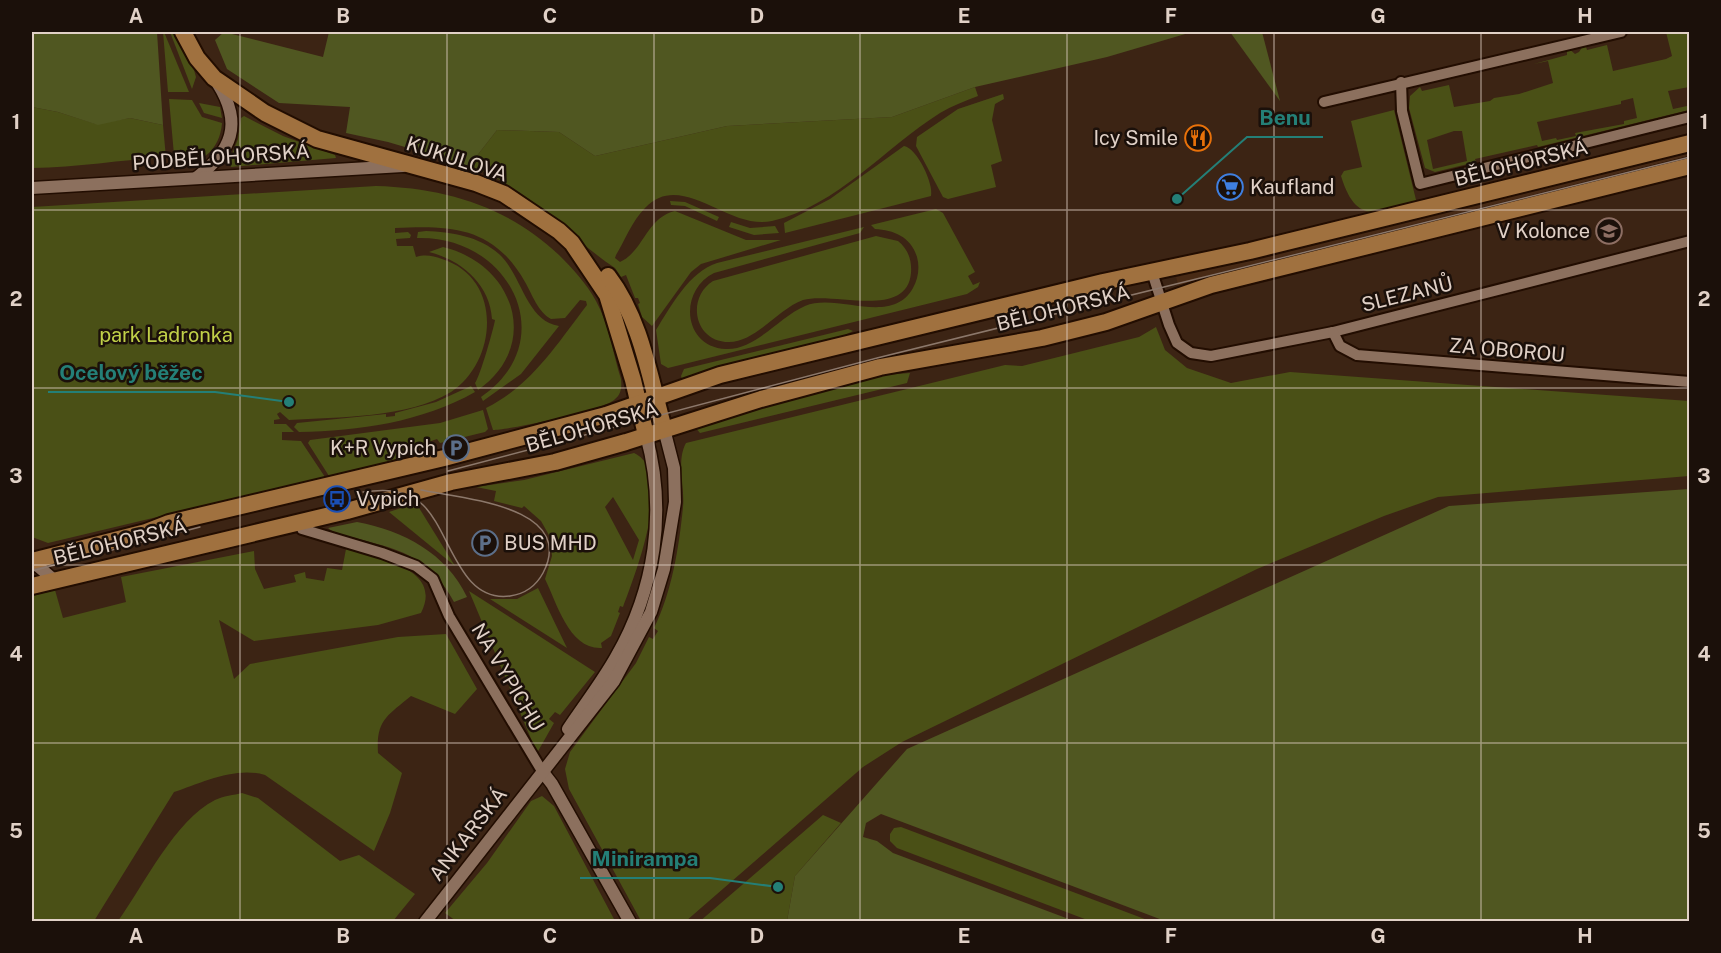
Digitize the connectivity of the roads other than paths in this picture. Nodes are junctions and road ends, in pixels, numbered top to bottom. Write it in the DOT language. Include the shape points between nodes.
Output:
graph roads {
  1 [pos="183,32"];
  2 [pos="1621,32"];
  3 [pos="214,78"];
  4 [pos="1401,82"];
  5 [pos="1324,102"];
  6 [pos="1689,117"];
  7 [pos="1689,143"];
  8 [pos="413,166"];
  9 [pos="1689,166"];
  10 [pos="195,179"];
  11 [pos="32,188"];
  12 [pos="1689,241"];
  13 [pos="1152,272"];
  14 [pos="1161,303"];
  15 [pos="1333,332"];
  16 [pos="1689,382"];
  17 [pos="647,400"];
  18 [pos="664,429"];
  19 [pos="646,435"];
  20 [pos="300,521"];
  21 [pos="32,561"];
  22 [pos="54,580"];
  23 [pos="32,586"];
  24 [pos="542,771"];
  25 [pos="425,921"];
  26 [pos="630,921"];
  1 -- 3 [label="main road, KUKULOVA"];
  2 -- 4 [label="street"];
  3 -- 8 [label="main road, KUKULOVA" via="265,113 317,138"];
  3 -- 10 [label="street" via="233,118 231,136 210,167"];
  4 -- 5 [label="street"];
  4 -- 6 [label="street" via="1402,111 1420,184"];
  7 -- 13 [label="main road, BĚLOHORSKÁ"];
  8 -- 10 [label="street, PODBĚLOHORSKÁ"];
  8 -- 17 [label="main road, KUKULOVA" via="504,194 572,243 607,295"];
  9 -- 14 [label="main road, BĚLOHORSKÁ" via="1221,282"];
  10 -- 11 [label="street, PODBĚLOHORSKÁ"];
  12 -- 15 [label="street, SLEZANŮ"];
  13 -- 14 [label="street, BĚLOHORSKÁ"];
  13 -- 17 [label="main road, BĚLOHORSKÁ" via="720,375"];
  14 -- 15 [label="street, SLEZANŮ" via="1177,343 1203,356"];
  14 -- 18 [label="main road, BĚLOHORSKÁ" via="1049,336 880,367"];
  15 -- 16 [label="street, ZA OBOROU" via="1340,346 1357,355"];
  17 -- 18 [label="main road"];
  17 -- 19 [label="main road"];
  17 -- 21 [label="main road, BĚLOHORSKÁ" via="444,458 180,520"];
  18 -- 19 [label="main road, BĚLOHORSKÁ"];
  18 -- 24 [label="street, ANKARSKÁ" via="674,468 675,502 664,569 651,612 614,681"];
  19 -- 20 [label="main road, BĚLOHORSKÁ" via="555,462 451,482"];
  19 -- 24 [label="street, ANKARSKÁ" via="656,477 657,507 645,590 617,655"];
  20 -- 22 [label="main road, BĚLOHORSKÁ"];
  20 -- 24 [label="street, NA VYPICHU" via="302,529 382,553 416,566 433,579 448,616"];
  21 -- 22 [label="street"];
  22 -- 23 [label="main road, BĚLOHORSKÁ"];
  24 -- 25 [label="street, ANKARSKÁ"];
  24 -- 26 [label="street, NA VYPICHU"];
}
